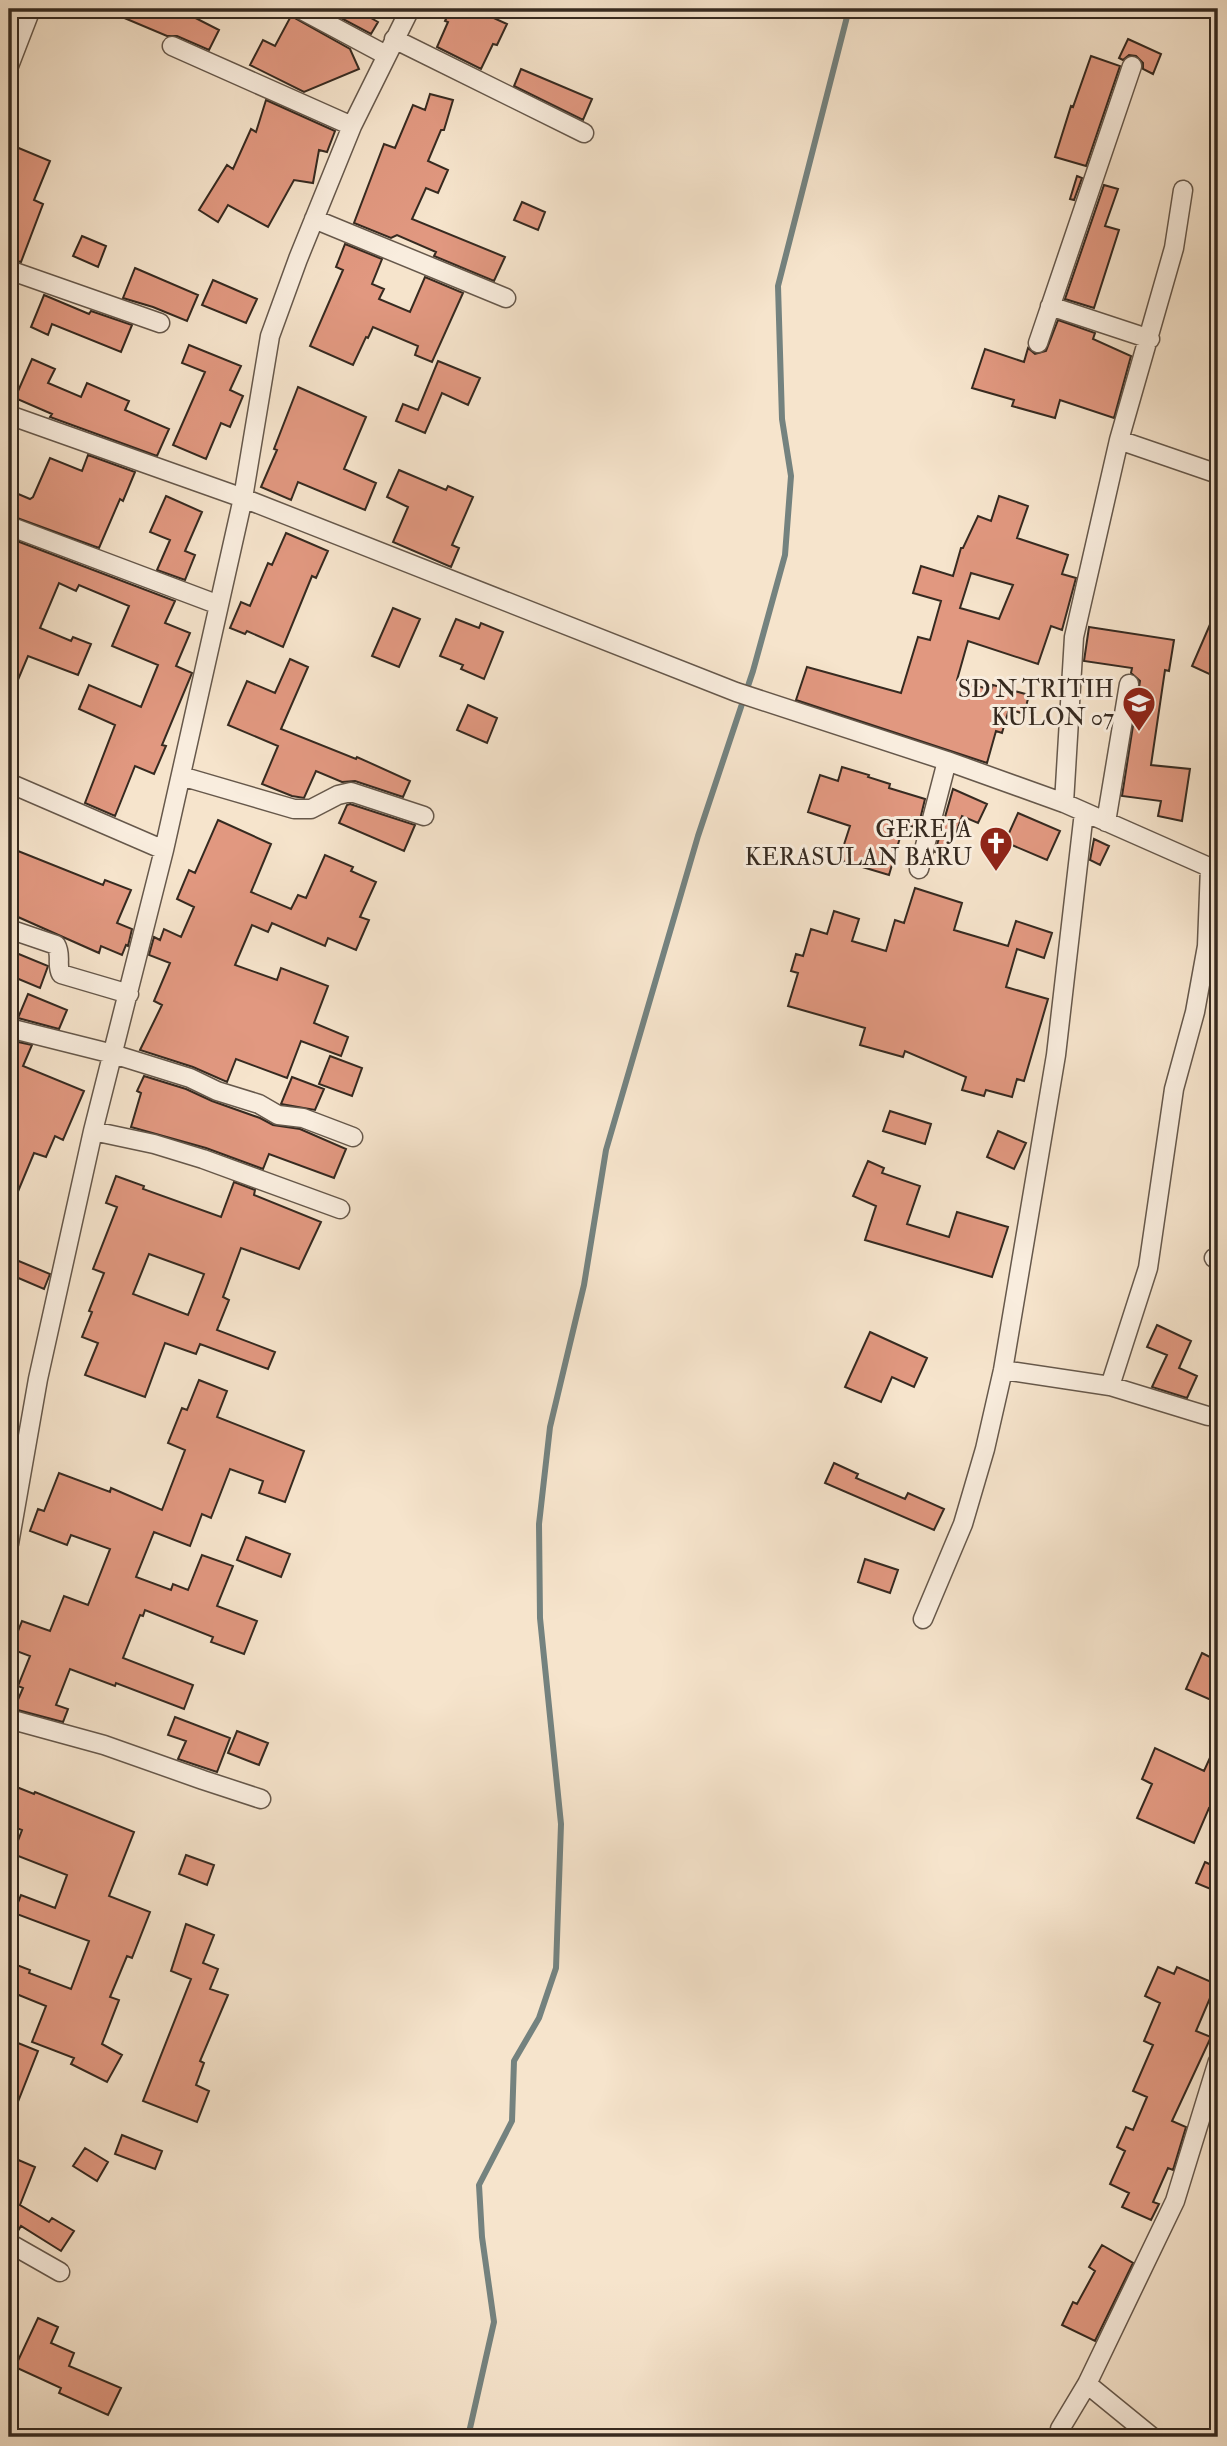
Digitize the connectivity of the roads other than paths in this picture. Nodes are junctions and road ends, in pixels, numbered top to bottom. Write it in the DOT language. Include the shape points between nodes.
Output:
graph roads {
  1 [pos="31,9"];
  2 [pos="300,9"];
  3 [pos="410,9"];
  4 [pos="172,46"];
  5 [pos="390,47"];
  6 [pos="9,66"];
  7 [pos="1132,66"];
  8 [pos="352,126"];
  9 [pos="584,133"];
  10 [pos="1183,190"];
  11 [pos="314,219"];
  12 [pos="9,270"];
  13 [pos="506,298"];
  14 [pos="1050,306"];
  15 [pos="160,323"];
  16 [pos="1150,339"];
  17 [pos="1038,343"];
  18 [pos="9,415"];
  19 [pos="1119,440"];
  20 [pos="1218,474"];
  21 [pos="243,498"];
  22 [pos="9,526"];
  23 [pos="219,605"];
  24 [pos="1129,684"];
  25 [pos="947,761"];
  26 [pos="181,776"];
  27 [pos="9,783"];
  28 [pos="1064,803"];
  29 [pos="1084,812"];
  30 [pos="424,816"];
  31 [pos="1106,822"];
  32 [pos="163,849"];
  33 [pos="919,869"];
  34 [pos="1214,869"];
  35 [pos="9,929"];
  36 [pos="129,994"];
  37 [pos="9,1028"];
  38 [pos="113,1054"];
  39 [pos="93,1131"];
  40 [pos="353,1137"];
  41 [pos="340,1209"];
  42 [pos="1003,1370"];
  43 [pos="1110,1385"];
  44 [pos="1208,1416"];
  45 [pos="9,1535"];
  46 [pos="923,1619"];
  47 [pos="9,1719"];
  48 [pos="261,1799"];
  49 [pos="1218,2061"];
  50 [pos="9,2243"];
  51 [pos="60,2272"];
  52 [pos="1087,2384"];
  53 [pos="1059,2437"];
  54 [pos="1152,2437"];
  1 -- 6 [label="street"];
  2 -- 5 [label="street"];
  3 -- 5 [label="street"];
  4 -- 8 [label="street"];
  5 -- 8 [label="street"];
  5 -- 9 [label="street"];
  7 -- 14 [label="street"];
  8 -- 11 [label="street"];
  10 -- 16 [label="street" via="1174,248"];
  11 -- 13 [label="street"];
  11 -- 21 [label="street" via="270,336"];
  12 -- 15 [label="street"];
  14 -- 16 [label="street"];
  14 -- 17 [label="street"];
  16 -- 19 [label="street"];
  18 -- 21 [label="street"];
  19 -- 20 [label="street"];
  19 -- 28 [label="street" via="1074,637"];
  21 -- 23 [label="street"];
  21 -- 25 [label="street" via="736,692"];
  22 -- 23 [label="street"];
  23 -- 26 [label="street"];
  24 -- 31 [label="street"];
  25 -- 28 [label="street"];
  25 -- 33 [label="street"];
  26 -- 30 [label="street" via="294,809 311,809 351,792"];
  26 -- 32 [label="street"];
  27 -- 32 [label="street"];
  28 -- 29 [label="street"];
  29 -- 31 [label="street"];
  29 -- 42 [label="street" via="1056,1055"];
  31 -- 34 [label="street"];
  32 -- 36 [label="street"];
  34 -- 43 [label="street" via="1207,946 1174,1089 1148,1268"];
  35 -- 36 [label="street" via="56,945 61,974"];
  36 -- 38 [label="street"];
  37 -- 38 [label="street"];
  38 -- 39 [label="street"];
  38 -- 40 [label="street" via="190,1078 278,1115 303,1118"];
  39 -- 41 [label="street" via="204,1159"];
  39 -- 45 [label="street" via="38,1378"];
  42 -- 43 [label="street"];
  42 -- 46 [label="street" via="963,1524"];
  43 -- 44 [label="street"];
  47 -- 48 [label="street" via="104,1745"];
  49 -- 52 [label="street" via="1175,2201"];
  50 -- 51 [label="street"];
  52 -- 53 [label="street"];
  52 -- 54 [label="street"];
}
